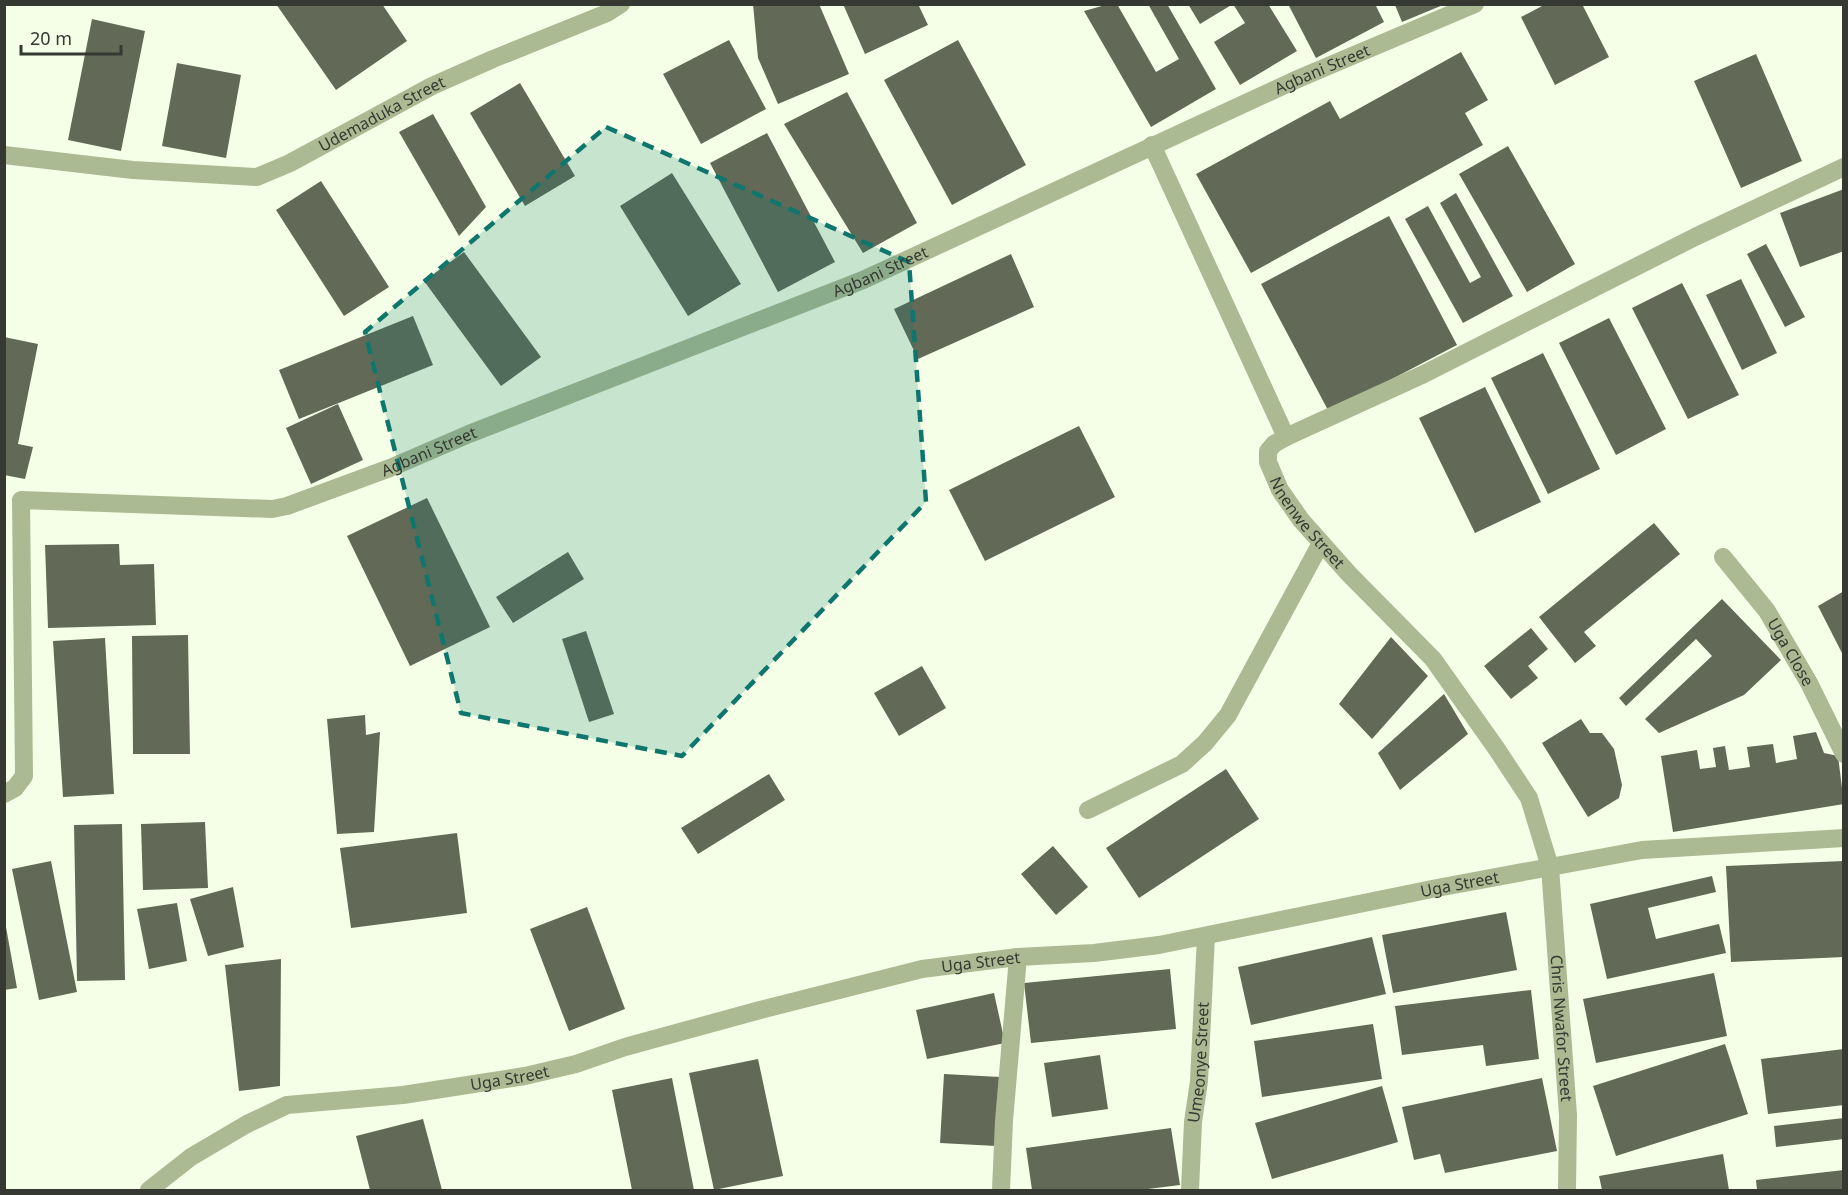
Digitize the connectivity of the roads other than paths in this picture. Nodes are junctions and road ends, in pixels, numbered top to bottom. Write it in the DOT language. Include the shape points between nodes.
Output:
graph roads {
  1 [pos="621,4"];
  2 [pos="1475,4"];
  3 [pos="1152,145"];
  4 [pos="4,155"];
  5 [pos="1844,167"];
  6 [pos="1286,437"];
  7 [pos="13,499"];
  8 [pos="1321,543"];
  9 [pos="1723,557"];
  10 [pos="1844,754"];
  11 [pos="4,794"];
  12 [pos="1088,810"];
  13 [pos="1844,838"];
  14 [pos="1550,867"];
  15 [pos="1206,936"];
  16 [pos="1018,957"];
  17 [pos="149,1191"];
  18 [pos="1001,1191"];
  19 [pos="1190,1191"];
  20 [pos="1566,1191"];
  1 -- 4 [label="street, Udemaduka Street" via="432,86 257,177 133,170"];
  2 -- 3 [label="street, Agbani Street"];
  3 -- 6 [label="street"];
  3 -- 7 [label="street, Agbani Street" via="863,280 287,506 272,509"];
  5 -- 6 [label="street" via="1695,237 1424,374"];
  6 -- 8 [label="street, Nnenwe Street" via="1268,451 1268,462 1280,490"];
  7 -- 11 [label="street" via="24,776"];
  8 -- 12 [label="street" via="1228,715 1205,743 1182,764"];
  8 -- 14 [label="street, Nnenwe Street" via="1433,659 1490,739 1529,798"];
  9 -- 10 [label="street, Uga Close" via="1767,611"];
  13 -- 14 [label="street, Uga Street" via="1642,850"];
  14 -- 15 [label="street, Uga Street"];
  14 -- 20 [label="street, Chris Nwafor Street" via="1568,1115"];
  15 -- 16 [label="street, Uga Street" via="1094,953"];
  15 -- 19 [label="street, Umeonye Street"];
  16 -- 17 [label="street, Uga Street" via="922,969 525,1076 403,1095 287,1104 191,1157"];
  16 -- 18 [label="street"];
}
